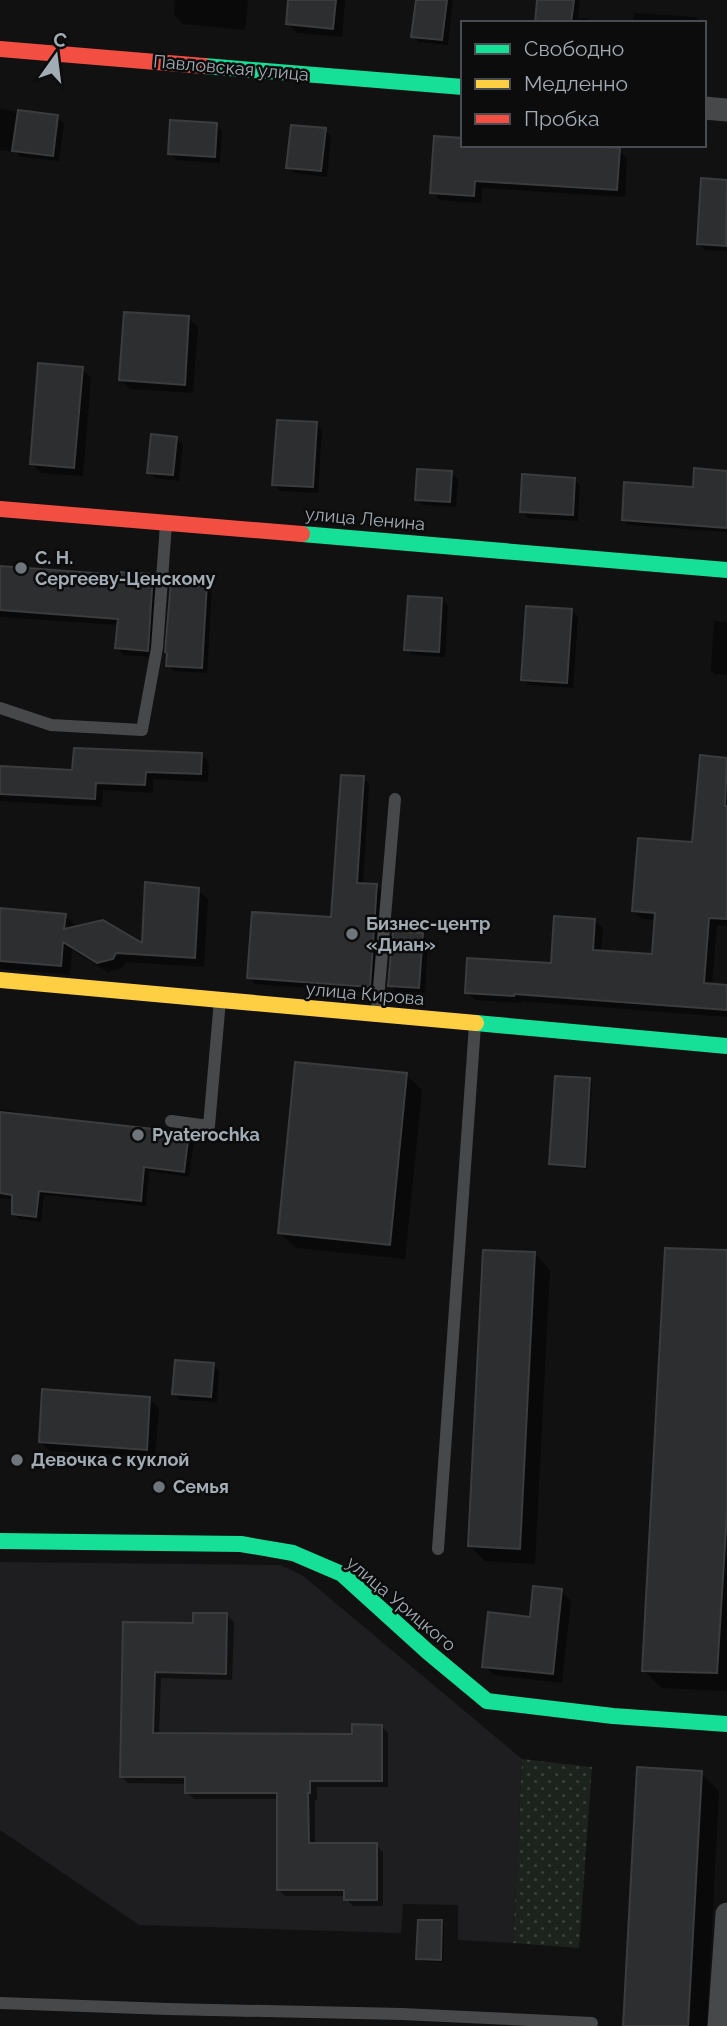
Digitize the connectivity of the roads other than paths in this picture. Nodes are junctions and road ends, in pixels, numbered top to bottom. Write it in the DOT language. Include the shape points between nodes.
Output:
graph roads {
  1 [pos="0,48"];
  2 [pos="461,87"];
  3 [pos="706,108"];
  4 [pos="727,110"];
  5 [pos="0,509"];
  6 [pos="167,521"];
  7 [pos="727,570"];
  8 [pos="0,708"];
  9 [pos="395,799"];
  10 [pos="0,980"];
  11 [pos="220,1000"];
  12 [pos="377,1014"];
  13 [pos="475,1024"];
  14 [pos="727,1046"];
  15 [pos="171,1121"];
  16 [pos="0,1541"];
  17 [pos="438,1549"];
  18 [pos="727,1724"];
  19 [pos="727,1914"];
  20 [pos="0,2003"];
  21 [pos="515,2023"];
  22 [pos="592,2023"];
  23 [pos="719,2026"];
  1 -- 2 [label="street, Павловская улица"];
  3 -- 4 [label="street"];
  5 -- 6 [label="street, улица Ленина"];
  6 -- 7 [label="street, улица Ленина"];
  6 -- 8 [label="lane" via="157,648 142,730 51,725"];
  9 -- 12 [label="lane"];
  10 -- 11 [label="street, улица Кирова"];
  11 -- 12 [label="street, улица Кирова"];
  11 -- 15 [label="lane" via="208,1126"];
  12 -- 13 [label="street, улица Кирова"];
  13 -- 14 [label="street, улица Кирова"];
  13 -- 17 [label="lane"];
  16 -- 18 [label="street, улица Урицкого" via="241,1544 293,1553 342,1574 487,1701"];
  19 -- 23 [label="street"];
  20 -- 21 [label="lane" via="402,2014"];
  21 -- 22 [label="lane"];
}
